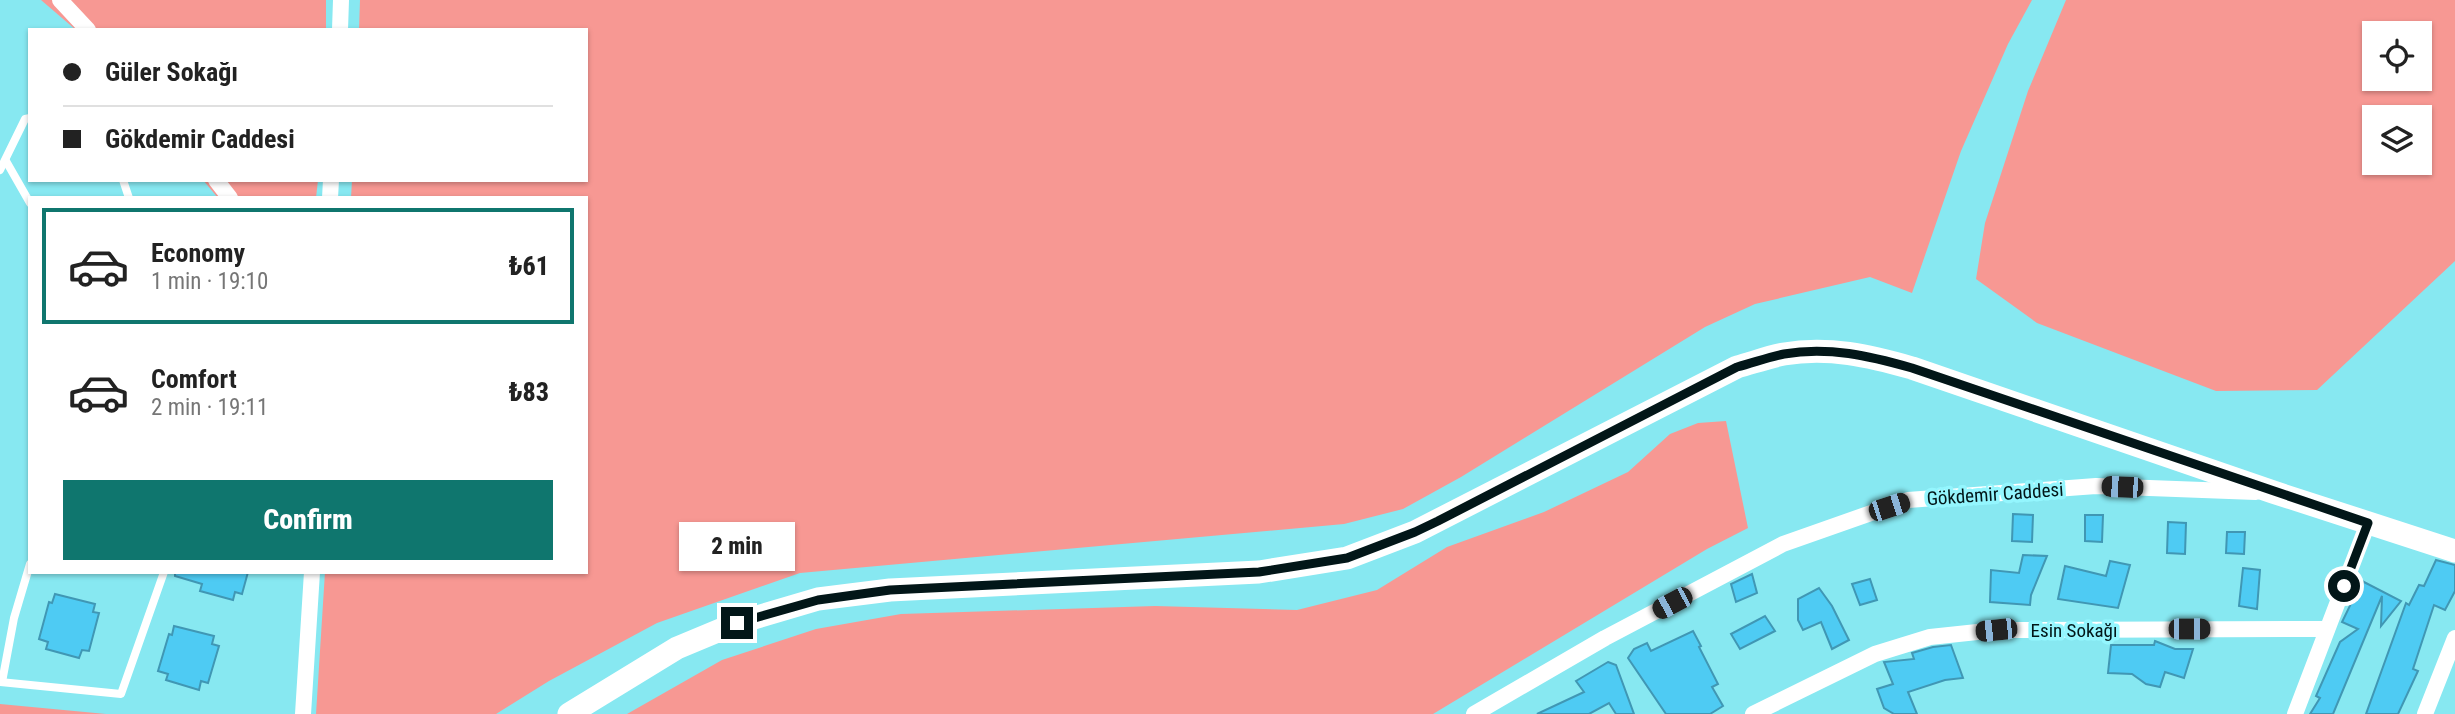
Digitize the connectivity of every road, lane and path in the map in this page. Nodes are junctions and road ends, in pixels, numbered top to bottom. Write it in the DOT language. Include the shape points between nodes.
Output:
graph roads {
  1 [pos="60,0"];
  2 [pos="341,0"];
  3 [pos="87,28"];
  4 [pos="340,28"];
  5 [pos="28,118"];
  6 [pos="6,161"];
  7 [pos="0,170"];
  8 [pos="218,182"];
  9 [pos="228,196"];
  10 [pos="28,200"];
  11 [pos="2273,492"];
  12 [pos="2368,523"];
  13 [pos="2455,551"];
  14 [pos="28,571"];
  15 [pos="163,574"];
  16 [pos="313,574"];
  17 [pos="2328,629"];
  18 [pos="2455,638"];
  19 [pos="1,682"];
  20 [pos="303,714"];
  21 [pos="569,714"];
  22 [pos="1474,714"];
  23 [pos="1753,714"];
  24 [pos="2295,714"];
  25 [pos="2426,714"];
  1 -- 3 [label="street"];
  2 -- 4 [label="street"];
  5 -- 6 [label="lane"];
  6 -- 7 [label="lane"];
  6 -- 10 [label="lane"];
  8 -- 9 [label="street"];
  11 -- 12 [label="main road, Gökdemir Caddesi"];
  11 -- 21 [label="main road, Gökdemir Caddesi" via="1888,361 1827,351 1785,354 1737,367 1427,526 1347,558 1259,572 890,590 818,600 737,623 677,648"];
  11 -- 22 [label="street, Gökdemir Caddesi" via="2096,486 1908,500 1783,544"];
  12 -- 13 [label="main road, Gökdemir Caddesi"];
  12 -- 17 [label="street"];
  14 -- 19 [label="lane"];
  15 -- 19 [label="lane" via="121,694"];
  16 -- 20 [label="street"];
  17 -- 23 [label="street, Esin Sokağı" via="1996,630 1930,637 1875,654"];
  17 -- 24 [label="street"];
  18 -- 25 [label="street"];
}
